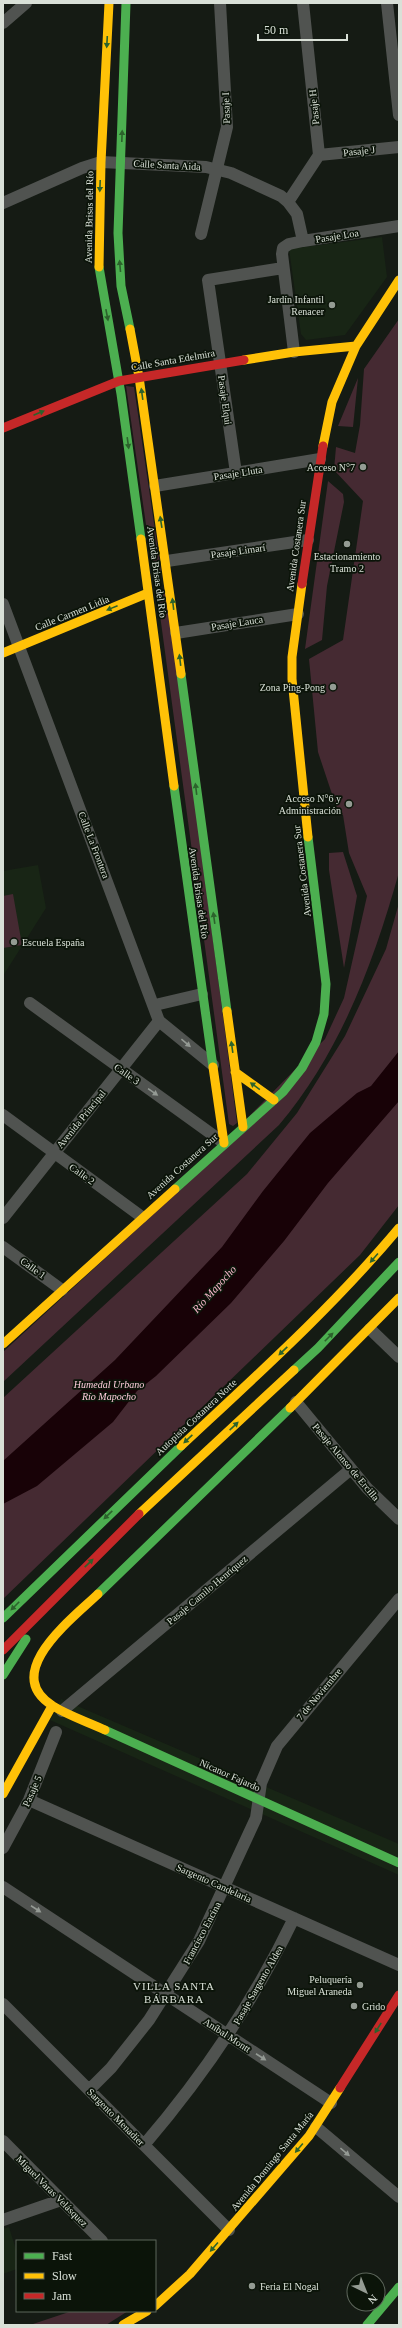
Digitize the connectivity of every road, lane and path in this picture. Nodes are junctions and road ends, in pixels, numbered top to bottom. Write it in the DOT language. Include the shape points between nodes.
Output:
graph roads {
  1 [pos="26,3"];
  2 [pos="109,3"];
  3 [pos="126,3"];
  4 [pos="220,3"];
  5 [pos="303,3"];
  6 [pos="387,3"];
  7 [pos="3,23"];
  8 [pos="399,115"];
  9 [pos="399,148"];
  10 [pos="320,155"];
  11 [pos="101,162"];
  12 [pos="121,162"];
  13 [pos="216,169"];
  14 [pos="288,202"];
  15 [pos="3,203"];
  16 [pos="399,226"];
  17 [pos="201,234"];
  18 [pos="303,241"];
  19 [pos="283,268"];
  20 [pos="399,280"];
  21 [pos="356,346"];
  22 [pos="294,352"];
  23 [pos="220,364"];
  24 [pos="139,377"];
  25 [pos="119,381"];
  26 [pos="3,428"];
  27 [pos="320,459"];
  28 [pos="236,473"];
  29 [pos="155,486"];
  30 [pos="308,540"];
  31 [pos="167,561"];
  32 [pos="148,593"];
  33 [pos="3,604"];
  34 [pos="298,614"];
  35 [pos="176,633"];
  36 [pos="19,646"];
  37 [pos="3,653"];
  38 [pos="202,994"];
  39 [pos="30,1003"];
  40 [pos="155,1005"];
  41 [pos="160,1021"];
  42 [pos="213,1065"];
  43 [pos="121,1070"];
  44 [pos="235,1072"];
  45 [pos="274,1100"];
  46 [pos="3,1116"];
  47 [pos="243,1127"];
  48 [pos="224,1143"];
  49 [pos="54,1154"];
  50 [pos="142,1217"];
  51 [pos="3,1218"];
  52 [pos="399,1228"];
  53 [pos="3,1247"];
  54 [pos="399,1262"];
  55 [pos="62,1290"];
  56 [pos="399,1298"];
  57 [pos="370,1329"];
  58 [pos="3,1344"];
  59 [pos="399,1357"];
  60 [pos="296,1402"];
  61 [pos="351,1469"];
  62 [pos="399,1520"];
  63 [pos="61,1591"];
  64 [pos="399,1599"];
  65 [pos="3,1618"];
  66 [pos="3,1650"];
  67 [pos="3,1675"];
  68 [pos="57,1708"];
  69 [pos="56,1732"];
  70 [pos="3,1794"];
  71 [pos="29,1800"];
  72 [pos="259,1800"];
  73 [pos="3,1848"];
  74 [pos="399,1863"];
  75 [pos="3,1887"];
  76 [pos="225,1888"];
  77 [pos="294,1918"];
  78 [pos="399,1965"];
  79 [pos="167,1995"];
  80 [pos="399,1995"];
  81 [pos="3,2004"];
  82 [pos="228,2036"];
  83 [pos="89,2090"];
  84 [pos="331,2103"];
  85 [pos="316,2127"];
  86 [pos="3,2141"];
  87 [pos="144,2145"];
  88 [pos="399,2197"];
  89 [pos="61,2200"];
  90 [pos="3,2220"];
  91 [pos="229,2230"];
  92 [pos="101,2240"];
  93 [pos="399,2287"];
  94 [pos="157,2300"];
  95 [pos="145,2312"];
  96 [pos="123,2325"];
  97 [pos="367,2325"];
  1 -- 7 [label="street"];
  2 -- 11 [label="main road, Avenida Brisas del Río, one-way"];
  12 -- 3 [label="main road, Avenida Brisas del Río, one-way"];
  4 -- 13 [label="street, Pasaje I" via="228,120"];
  5 -- 10 [label="street, Pasaje H"];
  6 -- 8 [label="street"];
  9 -- 10 [label="street, Pasaje J"];
  10 -- 14 [label="street"];
  11 -- 12 [label="street, Calle Santa Aida"];
  11 -- 15 [label="street, Calle Santa Aida"];
  11 -- 25 [label="main road, Avenida Brisas del Río, one-way" via="99,264"];
  12 -- 13 [label="street, Calle Santa Aida"];
  24 -- 12 [label="main road, Avenida Brisas del Río, one-way" via="121,286 118,233"];
  13 -- 14 [label="street, Calle Santa Aida" via="271,191"];
  13 -- 17 [label="street, Pasaje I"];
  14 -- 18 [label="street, Calle Santa Aida" via="297,214"];
  16 -- 18 [label="street, Pasaje Loa"];
  18 -- 19 [label="street, Pasaje Loa" via="286,246 282,254"];
  19 -- 22 [label="street"];
  19 -- 23 [label="street, Pasaje Elqui" via="208,280"];
  20 -- 21 [label="main road, Avenida Costanera Sur"];
  21 -- 22 [label="main road, Calle Santa Edelmira"];
  21 -- 27 [label="main road, Avenida Costanera Sur" via="332,402"];
  22 -- 23 [label="main road, Calle Santa Edelmira"];
  23 -- 24 [label="main road, Calle Santa Edelmira"];
  23 -- 28 [label="street, Pasaje Elqui"];
  24 -- 25 [label="main road, Calle Santa Edelmira"];
  29 -- 24 [label="main road, Avenida Brisas del Río, one-way"];
  26 -- 25 [label="main road, Calle Santa Edelmira, one-way"];
  25 -- 32 [label="main road, Avenida Brisas del Río, one-way"];
  27 -- 28 [label="street, Pasaje Lluta"];
  27 -- 30 [label="main road, Avenida Costanera Sur"];
  28 -- 29 [label="street, Pasaje Lluta"];
  31 -- 29 [label="main road, Avenida Brisas del Río, one-way"];
  30 -- 31 [label="street, Pasaje Limarí"];
  30 -- 34 [label="main road, Avenida Costanera Sur"];
  35 -- 31 [label="main road, Avenida Brisas del Río, one-way"];
  32 -- 36 [label="main road, Calle Carmen Lidia, one-way"];
  32 -- 38 [label="main road, Avenida Brisas del Río"];
  33 -- 36 [label="street, Calle La Frontera"];
  34 -- 35 [label="street, Pasaje Lauca"];
  34 -- 45 [label="main road, Avenida Costanera Sur" via="292,678 326,999 321,1028 312,1052 294,1080"];
  44 -- 35 [label="main road, Avenida Brisas del Río, one-way"];
  36 -- 37 [label="main road, Calle Carmen Lidia"];
  36 -- 40 [label="street, Calle La Frontera"];
  38 -- 40 [label="street"];
  38 -- 42 [label="main road, Avenida Brisas del Río"];
  39 -- 43 [label="street, Calle 3"];
  40 -- 41 [label="street, Calle La Frontera"];
  41 -- 42 [label="street, one-way"];
  41 -- 43 [label="street, Avenida Principal"];
  42 -- 48 [label="main road, Avenida Brisas del Río"];
  43 -- 48 [label="street, Calle 3, one-way"];
  43 -- 49 [label="street, Avenida Principal"];
  45 -- 44 [label="main road, one-way"];
  44 -- 47 [label="main road, Avenida Brisas del Río"];
  45 -- 47 [label="main road, Avenida Costanera Sur"];
  46 -- 49 [label="street, Calle 2"];
  47 -- 48 [label="main road, Avenida Costanera Sur"];
  48 -- 50 [label="main road, Avenida Costanera Sur"];
  49 -- 50 [label="street, Calle 2"];
  49 -- 51 [label="street, Avenida Principal"];
  50 -- 55 [label="main road, Avenida Costanera Sur"];
  52 -- 65 [label="main road, Autopista Costanera Norte, one-way" via="371,1262 304,1330 89,1532"];
  53 -- 55 [label="street, Calle 1"];
  63 -- 54 [label="main road, one-way" via="119,1533 318,1348"];
  55 -- 58 [label="main road, Avenida Costanera Sur"];
  56 -- 57 [label="main road, Nicanor Fajardo"];
  57 -- 59 [label="street"];
  57 -- 60 [label="main road, Nicanor Fajardo"];
  60 -- 61 [label="street, Pasaje Alonso de Ercilla"];
  60 -- 68 [label="main road, Nicanor Fajardo" via="38,1653 31,1667 31,1681 39,1696"];
  61 -- 62 [label="street, Pasaje Alonso de Ercilla"];
  61 -- 68 [label="street, Pasaje Camilo Henríquez"];
  63 -- 66 [label="main road"];
  63 -- 67 [label="main road"];
  64 -- 72 [label="street, 7 de Noviembre" via="285,1735 269,1763 261,1783"];
  68 -- 70 [label="main road"];
  68 -- 72 [label="main road, Nicanor Fajardo"];
  69 -- 71 [label="street, Pasaje 5"];
  71 -- 73 [label="street, Pasaje 5"];
  71 -- 76 [label="street, Sargento Candelaria"];
  72 -- 74 [label="main road, Nicanor Fajardo"];
  72 -- 76 [label="street, Francisco Encina" via="256,1818"];
  75 -- 79 [label="street, Aníbal Montt, one-way"];
  76 -- 77 [label="street, Sargento Candelaria"];
  76 -- 79 [label="street, Francisco Encina" via="199,1941"];
  77 -- 78 [label="street, Sargento Candelaria"];
  77 -- 82 [label="street, Pasaje Sargento Aldea" via="264,1976"];
  79 -- 82 [label="street, Aníbal Montt"];
  79 -- 83 [label="street, Francisco Encina" via="131,2045"];
  80 -- 84 [label="main road, Avenida Domingo Santa María, one-way"];
  81 -- 83 [label="street, Sargento Menadier"];
  82 -- 84 [label="street, Aníbal Montt, one-way"];
  82 -- 87 [label="street, Pasaje Sargento Aldea" via="187,2093"];
  83 -- 87 [label="street, Sargento Menadier"];
  84 -- 85 [label="main road, Avenida Domingo Santa María"];
  85 -- 88 [label="street, one-way"];
  85 -- 91 [label="main road, Avenida Domingo Santa María, one-way"];
  86 -- 89 [label="street, Miguel Varas Velásquez"];
  87 -- 91 [label="street, Sargento Menadier"];
  89 -- 90 [label="street"];
  89 -- 92 [label="street, Miguel Varas Velásquez"];
  91 -- 94 [label="main road, Avenida Domingo Santa María, one-way" via="182,2283"];
  93 -- 97 [label="main road"];
  95 -- 96 [label="main road"];
}
